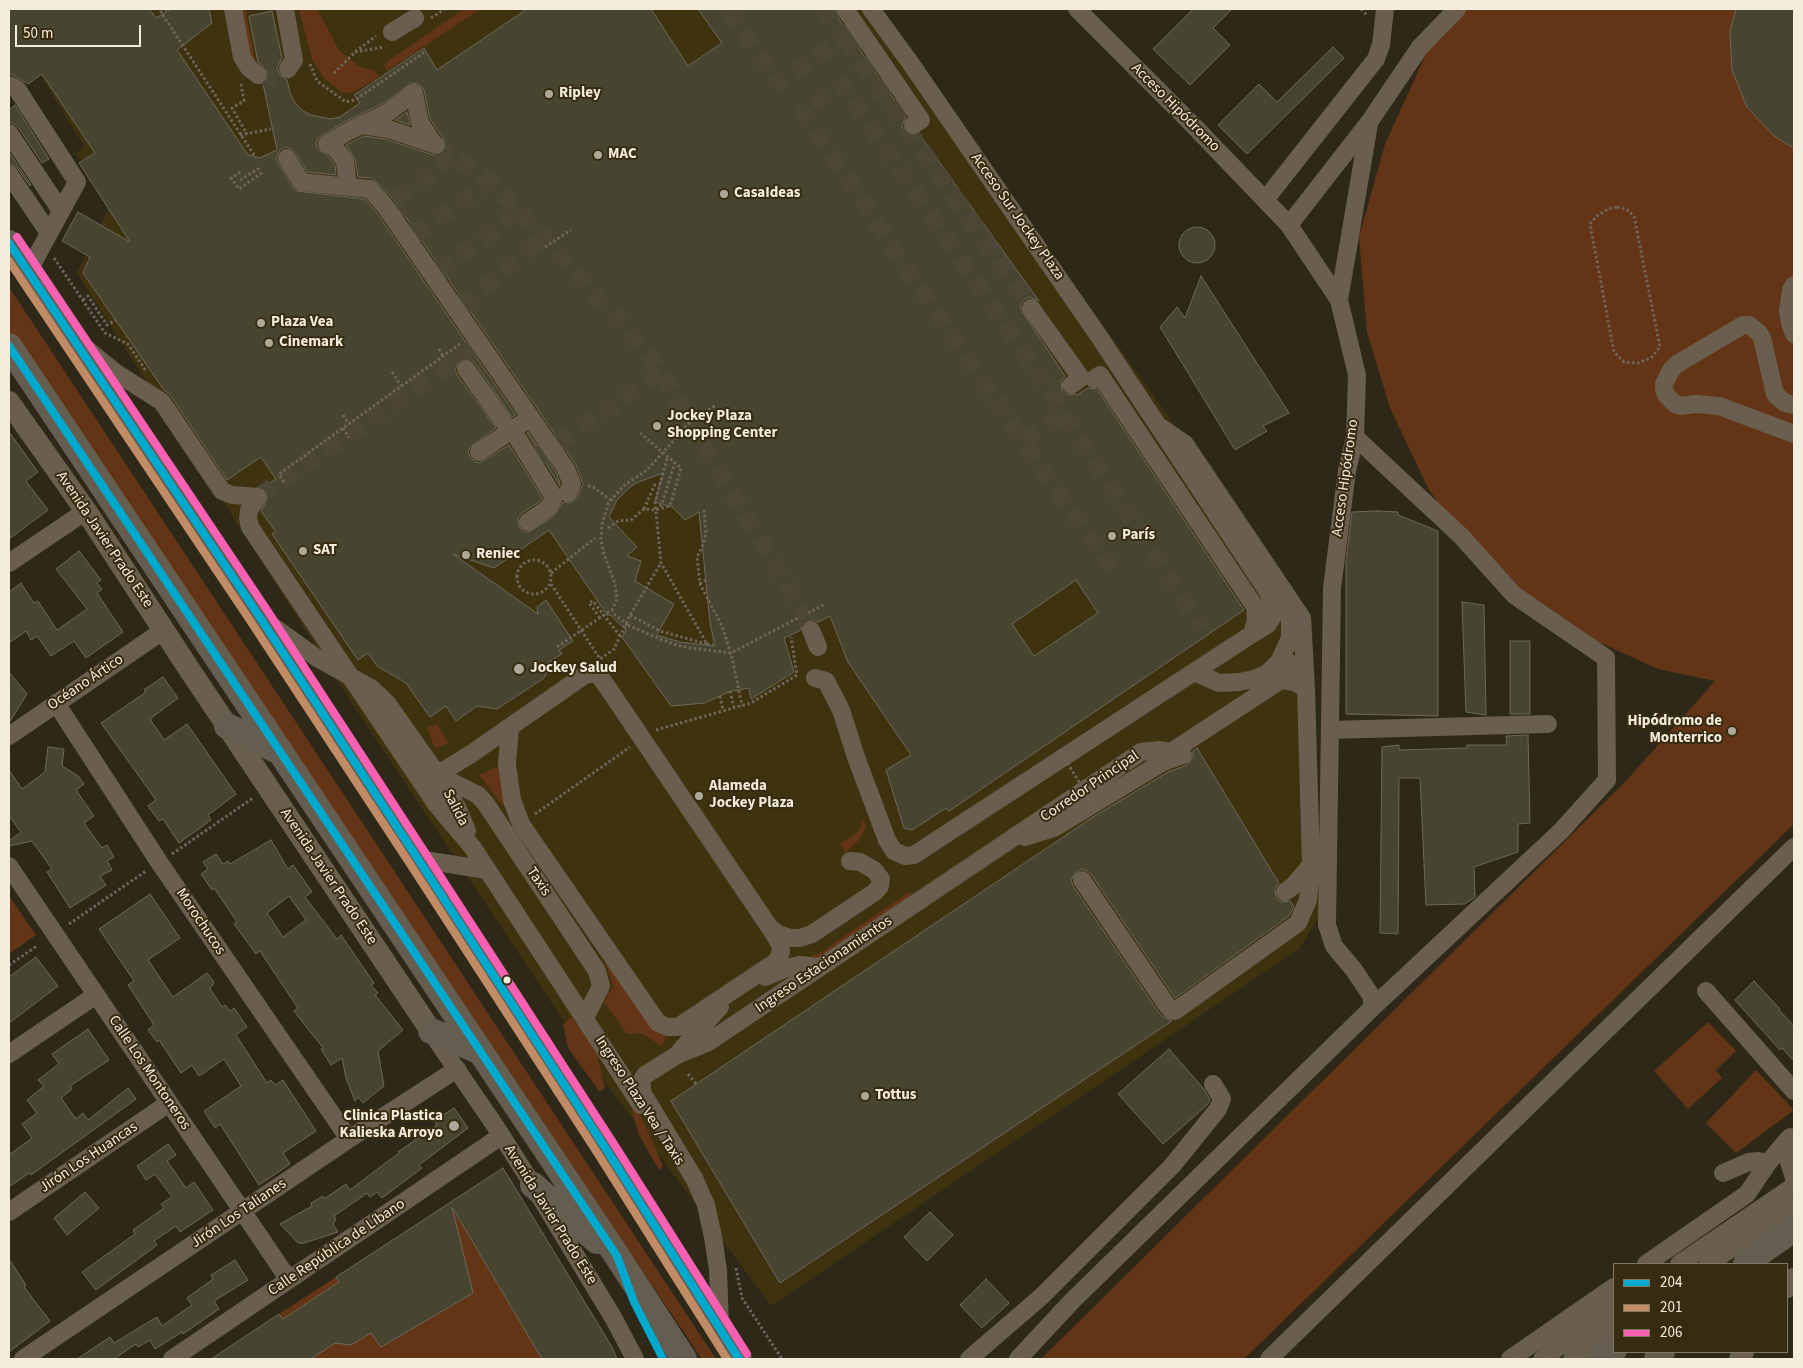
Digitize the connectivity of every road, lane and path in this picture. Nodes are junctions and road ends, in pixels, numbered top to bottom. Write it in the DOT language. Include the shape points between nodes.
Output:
graph roads {
  1 [pos="167,9"];
  2 [pos="233,9"];
  3 [pos="285,9"];
  4 [pos="845,9"];
  5 [pos="871,9"];
  6 [pos="1077,9"];
  7 [pos="1385,9"];
  8 [pos="1457,9"];
  9 [pos="418,12"];
  10 [pos="392,32"];
  11 [pos="355,52"];
  12 [pos="425,52"];
  13 [pos="310,64"];
  14 [pos="288,69"];
  15 [pos="334,73"];
  16 [pos="258,75"];
  17 [pos="9,85"];
  18 [pos="232,108"];
  19 [pos="1370,122"];
  20 [pos="363,125"];
  21 [pos="914,125"];
  22 [pos="271,130"];
  23 [pos="9,133"];
  24 [pos="247,134"];
  25 [pos="240,135"];
  26 [pos="256,158"];
  27 [pos="287,158"];
  28 [pos="261,167"];
  29 [pos="240,172"];
  30 [pos="263,172"];
  31 [pos="9,174"];
  32 [pos="240,180"];
  33 [pos="348,187"];
  34 [pos="1265,200"];
  35 [pos="61,211"];
  36 [pos="1289,225"];
  37 [pos="571,230"];
  38 [pos="49,233"];
  39 [pos="9,243"];
  40 [pos="546,247"];
  41 [pos="28,272"];
  42 [pos="1794,285"];
  43 [pos="83,300"];
  44 [pos="1339,300"];
  45 [pos="1031,308"];
  46 [pos="116,320"];
  47 [pos="1794,334"];
  48 [pos="72,337"];
  49 [pos="463,342"];
  50 [pos="9,346"];
  51 [pos="439,349"];
  52 [pos="443,356"];
  53 [pos="1651,358"];
  54 [pos="466,369"];
  55 [pos="392,372"];
  56 [pos="1094,379"];
  57 [pos="401,386"];
  58 [pos="1071,386"];
  59 [pos="9,402"];
  60 [pos="716,405"];
  61 [pos="1794,405"];
  62 [pos="343,414"];
  63 [pos="530,418"];
  64 [pos="503,421"];
  65 [pos="349,423"];
  66 [pos="1160,427"];
  67 [pos="343,428"];
  68 [pos="639,432"];
  69 [pos="1794,434"];
  70 [pos="1355,437"];
  71 [pos="350,438"];
  72 [pos="518,439"];
  73 [pos="479,452"];
  74 [pos="663,452"];
  75 [pos="668,456"];
  76 [pos="675,462"];
  77 [pos="284,482"];
  78 [pos="656,482"];
  79 [pos="570,488"];
  80 [pos="611,500"];
  81 [pos="644,509"];
  82 [pos="656,510"];
  83 [pos="704,510"];
  84 [pos="86,511"];
  85 [pos="528,522"];
  86 [pos="608,528"];
  87 [pos="595,538"];
  88 [pos="9,563"];
  89 [pos="662,563"];
  90 [pos="551,572"];
  91 [pos="708,578"];
  92 [pos="550,584"];
  93 [pos="700,584"];
  94 [pos="1264,585"];
  95 [pos="825,604"];
  96 [pos="612,610"];
  97 [pos="630,615"];
  98 [pos="259,616"];
  99 [pos="600,618"];
  100 [pos="164,630"];
  101 [pos="811,630"];
  102 [pos="1252,634"];
  103 [pos="620,636"];
  104 [pos="791,636"];
  105 [pos="707,644"];
  106 [pos="713,644"];
  107 [pos="818,646"];
  108 [pos="557,647"];
  109 [pos="722,652"];
  110 [pos="731,653"];
  111 [pos="724,658"];
  112 [pos="1279,662"];
  113 [pos="1194,672"];
  114 [pos="815,678"];
  115 [pos="1306,687"];
  116 [pos="730,691"];
  117 [pos="720,696"];
  118 [pos="56,703"];
  119 [pos="742,706"];
  120 [pos="734,708"];
  121 [pos="723,710"];
  122 [pos="1548,724"];
  123 [pos="227,726"];
  124 [pos="510,727"];
  125 [pos="1330,730"];
  126 [pos="9,736"];
  127 [pos="642,739"];
  128 [pos="1060,750"];
  129 [pos="278,751"];
  130 [pos="1184,755"];
  131 [pos="434,770"];
  132 [pos="256,796"];
  133 [pos="1096,811"];
  134 [pos="521,824"];
  135 [pos="1006,844"];
  136 [pos="1794,847"];
  137 [pos="474,848"];
  138 [pos="172,854"];
  139 [pos="418,859"];
  140 [pos="850,861"];
  141 [pos="1311,865"];
  142 [pos="9,866"];
  143 [pos="487,870"];
  144 [pos="147,871"];
  145 [pos="1082,880"];
  146 [pos="1285,892"];
  147 [pos="64,928"];
  148 [pos="770,928"];
  149 [pos="37,946"];
  150 [pos="9,964"];
  151 [pos="820,967"];
  152 [pos="737,989"];
  153 [pos="1706,991"];
  154 [pos="96,995"];
  155 [pos="1372,1008"];
  156 [pos="585,1018"];
  157 [pos="431,1031"];
  158 [pos="481,1052"];
  159 [pos="9,1054"];
  160 [pos="677,1055"];
  161 [pos="456,1069"];
  162 [pos="688,1074"];
  163 [pos="696,1084"];
  164 [pos="1213,1084"];
  165 [pos="1794,1090"];
  166 [pos="170,1104"];
  167 [pos="501,1136"];
  168 [pos="1791,1136"];
  169 [pos="349,1139"];
  170 [pos="1768,1163"];
  171 [pos="1723,1173"];
  172 [pos="1794,1178"];
  173 [pos="696,1181"];
  174 [pos="532,1185"];
  175 [pos="1794,1186"];
  176 [pos="1794,1206"];
  177 [pos="9,1212"];
  178 [pos="242,1212"];
  179 [pos="1794,1229"];
  180 [pos="617,1256"];
  181 [pos="1748,1261"];
  182 [pos="1647,1263"];
  183 [pos="1679,1263"];
  184 [pos="1709,1263"];
  185 [pos="289,1280"];
  186 [pos="1613,1288"];
  187 [pos="1613,1309"];
  188 [pos="720,1329"];
  189 [pos="1613,1329"];
  190 [pos="1613,1351"];
  191 [pos="23,1359"];
  192 [pos="172,1359"];
  193 [pos="636,1359"];
  194 [pos="663,1359"];
  195 [pos="684,1359"];
  196 [pos="739,1359"];
  197 [pos="754,1359"];
  198 [pos="969,1359"];
  199 [pos="1018,1359"];
  200 [pos="1269,1359"];
  201 [pos="1510,1359"];
  202 [pos="1542,1359"];
  203 [pos="1572,1359"];
  204 [pos="1601,1359"];
  1 -- 25 [label="path" via="161,12"];
  2 -- 16 [label="street" via="242,57"];
  3 -- 14 [label="street" via="294,60"];
  4 -- 21 [label="street" via="921,120"];
  5 -- 66 [label="street, Acceso Sur Jockey Plaza"];
  6 -- 34 [label="street, Acceso Hipódromo"];
  7 -- 34 [label="street" via="1376,59"];
  8 -- 19 [label="street" via="1420,47"];
  9 -- 10 [label="street"];
  11 -- 15 [label="path"];
  12 -- 13 [label="path" via="355,100 346,102 317,81"];
  17 -- 35 [label="street" via="17,90 78,182"];
  18 -- 24 [label="path"];
  19 -- 36 [label="street"];
  19 -- 44 [label="street"];
  20 -- 20 [label="street" via="388,129 435,145 420,123 414,93 387,113"];
  20 -- 33 [label="street" via="327,144 345,160"];
  22 -- 24 [label="path"];
  23 -- 35 [label="street"];
  24 -- 25 [label="path"];
  25 -- 26 [label="path"];
  27 -- 33 [label="street" via="300,182"];
  28 -- 32 [label="path"];
  29 -- 30 [label="path" via="231,178 239,189"];
  31 -- 38 [label="street"];
  33 -- 63 [label="street" via="370,189 385,206"];
  34 -- 36 [label="street, Acceso Hipódromo"];
  35 -- 38 [label="street"];
  36 -- 44 [label="street, Acceso Hipódromo"];
  37 -- 40 [label="path"];
  38 -- 41 [label="street"];
  39 -- 41 [label="highway"];
  41 -- 48 [label="highway"];
  42 -- 47 [label="street" via="1788,311"];
  43 -- 46 [label="path" via="88,296 108,325"];
  44 -- 70 [label="street, Acceso Hipódromo" via="1357,375"];
  45 -- 58 [label="street" via="1081,378"];
  48 -- 98 [label="highway"];
  48 -- 137 [label="street, bridge" via="115,372 162,402 222,491 258,497 249,510 250,527 436,804"];
  49 -- 52 [label="path"];
  50 -- 129 [label="highway, Avenida Javier Prado Este"];
  51 -- 52 [label="path"];
  52 -- 57 [label="path"];
  53 -- 53 [label="path" via="1660,347 1634,216 1626,209 1608,209 1590,224 1614,352 1624,362 1638,363"];
  54 -- 64 [label="street"];
  55 -- 57 [label="path"];
  56 -- 102 [label="street" via="1100,375 1255,607"];
  57 -- 65 [label="path"];
  59 -- 84 [label="main road, Avenida Javier Prado Este"];
  60 -- 74 [label="path" via="692,420"];
  61 -- 69 [label="street" via="1785,403 1776,394 1762,338 1749,326 1743,326 1677,364 1664,384 1666,395 1675,404 1718,406"];
  62 -- 65 [label="path"];
  63 -- 73 [label="street"];
  63 -- 79 [label="street" via="566,469"];
  65 -- 67 [label="path"];
  66 -- 94 [label="street, Acceso Sur Jockey Plaza"];
  66 -- 115 [label="street" via="1185,444 1302,618"];
  67 -- 71 [label="path"];
  67 -- 77 [label="path" via="280,474"];
  68 -- 74 [label="path"];
  70 -- 125 [label="street, Acceso Hipódromo" via="1347,471 1332,588"];
  70 -- 155 [label="street" via="1461,536 1514,595 1606,658 1607,780 1561,831"];
  72 -- 85 [label="street" via="554,498 548,508"];
  74 -- 75 [label="path"];
  74 -- 80 [label="path"];
  75 -- 76 [label="path"];
  75 -- 82 [label="path" via="655,502"];
  76 -- 82 [label="path" via="662,504"];
  76 -- 82 [label="path" via="681,468 670,506"];
  78 -- 81 [label="path"];
  79 -- 80 [label="path" via="593,487"];
  80 -- 96 [label="path" via="602,525 601,539 615,584 617,599"];
  81 -- 82 [label="path"];
  81 -- 86 [label="path" via="630,520 618,521"];
  82 -- 89 [label="path"];
  83 -- 93 [label="path" via="706,533 697,558"];
  84 -- 88 [label="street"];
  84 -- 100 [label="main road, Avenida Javier Prado Este"];
  87 -- 90 [label="path"];
  89 -- 97 [label="path"];
  89 -- 105 [label="path"];
  90 -- 92 [label="path"];
  90 -- 92 [label="path" via="541,560 530,560 521,566 517,577 521,588 531,594 543,592"];
  91 -- 93 [label="path"];
  92 -- 103 [label="path" via="600,658 614,649"];
  93 -- 110 [label="path" via="722,626"];
  94 -- 102 [label="street" via="1273,605 1273,616 1268,624"];
  94 -- 112 [label="street" via="1274,589 1290,614 1290,638"];
  95 -- 110 [label="path"];
  96 -- 99 [label="path, bridge"];
  96 -- 109 [label="path, bridge" via="628,624 673,644"];
  97 -- 103 [label="path"];
  97 -- 105 [label="path" via="660,631"];
  98 -- 131 [label="street, Salida" via="317,658 362,682 388,702"];
  98 -- 139 [label="highway"];
  99 -- 103 [label="path" via="589,603 593,601"];
  99 -- 108 [label="path, bridge"];
  100 -- 118 [label="street, Océano Ártico"];
  100 -- 123 [label="main road, Avenida Javier Prado Este"];
  101 -- 107 [label="street"];
  102 -- 113 [label="street"];
  104 -- 119 [label="path" via="797,675"];
  105 -- 106 [label="path"];
  109 -- 110 [label="path"];
  109 -- 111 [label="path"];
  110 -- 119 [label="path"];
  112 -- 113 [label="street" via="1266,674 1239,682 1219,682"];
  112 -- 115 [label="street" via="1297,667"];
  113 -- 114 [label="street" via="914,855 905,856 894,851 887,840 842,710 826,681"];
  115 -- 135 [label="street, Corredor Principal" via="1281,680 1171,752 1141,752"];
  115 -- 141 [label="street"];
  116 -- 120 [label="path"];
  117 -- 121 [label="path"];
  118 -- 126 [label="street, Océano Ártico"];
  118 -- 169 [label="street, Morochucos" via="159,862"];
  119 -- 120 [label="path"];
  120 -- 121 [label="path"];
  121 -- 127 [label="path" via="654,730"];
  122 -- 125 [label="street"];
  123 -- 129 [label="highway"];
  123 -- 157 [label="main road, Avenida Javier Prado Este"];
  124 -- 127 [label="street" via="591,673 600,677"];
  124 -- 131 [label="street" via="445,770"];
  124 -- 134 [label="street" via="507,764 512,800"];
  125 -- 155 [label="street, Acceso Hipódromo" via="1327,925 1334,946 1372,997"];
  127 -- 134 [label="path"];
  127 -- 148 [label="street"];
  128 -- 133 [label="path, bridge"];
  129 -- 158 [label="highway, Avenida Javier Prado Este"];
  130 -- 135 [label="street" via="1163,762 1054,828"];
  131 -- 137 [label="street, Salida" via="458,809"];
  131 -- 156 [label="street, Taxis" via="450,782 478,794 597,970 601,986"];
  132 -- 138 [label="path"];
  134 -- 152 [label="street" via="658,1023 678,1027"];
  135 -- 151 [label="street, Ingreso Estacionamientos"];
  136 -- 200 [label="street"];
  137 -- 143 [label="street, Ingreso Plaza Vea / Taxis"];
  139 -- 143 [label="street"];
  139 -- 188 [label="highway"];
  140 -- 148 [label="street" via="860,862 874,870 881,879 875,892 812,934 791,938"];
  141 -- 145 [label="street" via="1308,900 1298,923 1175,1011 1166,1004"];
  141 -- 146 [label="street"];
  142 -- 154 [label="street, Calle Los Montoneros"];
  143 -- 156 [label="street, Ingreso Plaza Vea / Taxis"];
  144 -- 147 [label="path"];
  148 -- 152 [label="street" via="780,944 777,961"];
  149 -- 150 [label="path"];
  151 -- 152 [label="street" via="790,967"];
  151 -- 160 [label="street, Ingreso Estacionamientos" via="707,1043"];
  152 -- 160 [label="street"];
  153 -- 165 [label="street"];
  154 -- 159 [label="street"];
  154 -- 166 [label="street, Calle Los Montoneros"];
  155 -- 199 [label="street" via="1072,1301"];
  156 -- 173 [label="street, Ingreso Plaza Vea / Taxis" via="676,1164"];
  157 -- 158 [label="highway"];
  157 -- 161 [label="street, Avenida Javier Prado Este"];
  158 -- 180 [label="highway, Avenida Javier Prado Este"];
  160 -- 173 [label="street, Ingreso Estacionamientos" via="645,1075 641,1082 643,1094"];
  161 -- 167 [label="street, Avenida Javier Prado Este"];
  161 -- 169 [label="street, Jirón Los Talianes"];
  162 -- 163 [label="path"];
  164 -- 198 [label="street" via="1222,1099 1218,1109 1172,1166 1042,1296"];
  166 -- 177 [label="street, Jirón Los Huancas"];
  166 -- 178 [label="street, Calle Los Montoneros"];
  167 -- 174 [label="street, Avenida Javier Prado Este"];
  167 -- 185 [label="street, Calle República de Líbano"];
  168 -- 170 [label="street"];
  168 -- 172 [label="street" via="1787,1154"];
  169 -- 178 [label="street, Jirón Los Talianes"];
  170 -- 171 [label="street" via="1749,1162"];
  170 -- 182 [label="street" via="1747,1194"];
  173 -- 188 [label="street" via="714,1237"];
  174 -- 180 [label="highway"];
  174 -- 193 [label="street, Avenida Javier Prado Este"];
  175 -- 183 [label="street"];
  176 -- 184 [label="street"];
  178 -- 185 [label="street, Calle Los Montoneros"];
  178 -- 191 [label="street, Jirón Los Talianes"];
  179 -- 181 [label="highway"];
  180 -- 194 [label="highway" via="634,1302"];
  180 -- 195 [label="highway, Avenida Javier Prado Este"];
  185 -- 192 [label="street, Calle República de Líbano"];
  186 -- 201 [label="street"];
  187 -- 202 [label="street"];
  188 -- 196 [label="highway"];
  188 -- 197 [label="highway"];
  189 -- 203 [label="street"];
  190 -- 204 [label="highway"];
}
